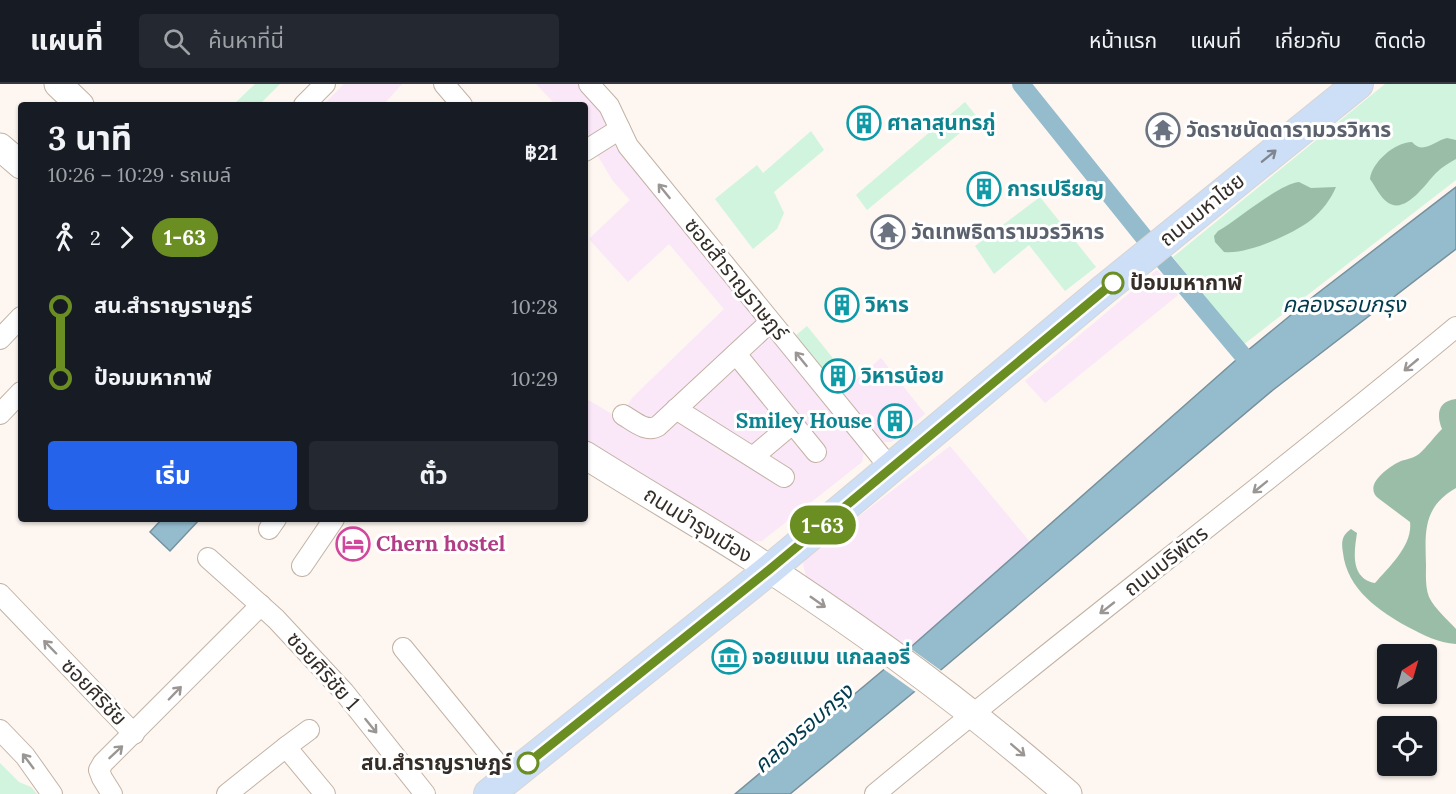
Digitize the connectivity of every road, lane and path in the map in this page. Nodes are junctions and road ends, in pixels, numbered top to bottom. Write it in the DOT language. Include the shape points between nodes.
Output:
graph roads {
  1 [pos="58,84"];
  2 [pos="325,84"];
  3 [pos="444,84"];
  4 [pos="589,84"];
  5 [pos="1358,84"];
  6 [pos="77,102"];
  7 [pos="307,102"];
  8 [pos="459,102"];
  9 [pos="620,129"];
  10 [pos="0,147"];
  11 [pos="588,149"];
  12 [pos="18,162"];
  13 [pos="18,320"];
  14 [pos="770,322"];
  15 [pos="1455,330"];
  16 [pos="0,339"];
  17 [pos="736,354"];
  18 [pos="18,395"];
  19 [pos="676,409"];
  20 [pos="0,414"];
  21 [pos="623,415"];
  22 [pos="792,424"];
  23 [pos="816,452"];
  24 [pos="588,457"];
  25 [pos="753,457"];
  26 [pos="891,469"];
  27 [pos="784,477"];
  28 [pos="332,522"];
  29 [pos="208,558"];
  30 [pos="302,566"];
  31 [pos="769,570"];
  32 [pos="0,594"];
  33 [pos="261,605"];
  34 [pos="403,648"];
  35 [pos="973,713"];
  36 [pos="309,729"];
  37 [pos="0,730"];
  38 [pos="134,734"];
  39 [pos="286,747"];
  40 [pos="499,786"];
  41 [pos="52,794"];
  42 [pos="112,794"];
  43 [pos="228,794"];
  44 [pos="325,794"];
  45 [pos="425,794"];
  46 [pos="875,794"];
  47 [pos="1068,794"];
  1 -- 6 [label="main road"];
  2 -- 7 [label="street"];
  3 -- 8 [label="street"];
  4 -- 9 [label="street, ซอยสำราญราษฎร์" via="609,106"];
  26 -- 5 [label="main road, ถนนมหาไชย, one-way"];
  9 -- 11 [label="street"];
  14 -- 9 [label="street, ซอยสำราญราษฎร์, one-way" via="628,146"];
  10 -- 12 [label="main road"];
  13 -- 16 [label="street"];
  14 -- 17 [label="street"];
  26 -- 14 [label="street, ซอยสำราญราษฎร์, one-way"];
  15 -- 35 [label="street, ถนนบริพัตร, one-way"];
  17 -- 19 [label="street"];
  17 -- 22 [label="street"];
  18 -- 20 [label="street"];
  19 -- 21 [label="street" via="653,429"];
  19 -- 25 [label="street"];
  22 -- 23 [label="street"];
  22 -- 25 [label="street"];
  24 -- 31 [label="main road, ถนนบำรุงเมือง"];
  25 -- 27 [label="street"];
  26 -- 31 [label="main road, ถนนมหาไชย"];
  28 -- 30 [label="street"];
  29 -- 33 [label="street, ซอยศิริชัย 1"];
  31 -- 35 [label="main road, ถนนบำรุงเมือง, one-way"];
  31 -- 40 [label="main road, ถนนมหาไชย"];
  38 -- 32 [label="street, ซอยศิริชัย, one-way"];
  38 -- 33 [label="street, one-way"];
  33 -- 45 [label="street, ซอยศิริชัย 1, one-way" via="344,692"];
  34 -- 40 [label="street"];
  35 -- 46 [label="street, ถนนบริพัตร"];
  35 -- 47 [label="main road, ถนนบำรุงเมือง, one-way"];
  36 -- 39 [label="street"];
  41 -- 37 [label="street, one-way" via="25,756"];
  42 -- 38 [label="street, ซอยศิริชัย, one-way" via="99,770"];
  39 -- 43 [label="street"];
  39 -- 44 [label="street"];
}
